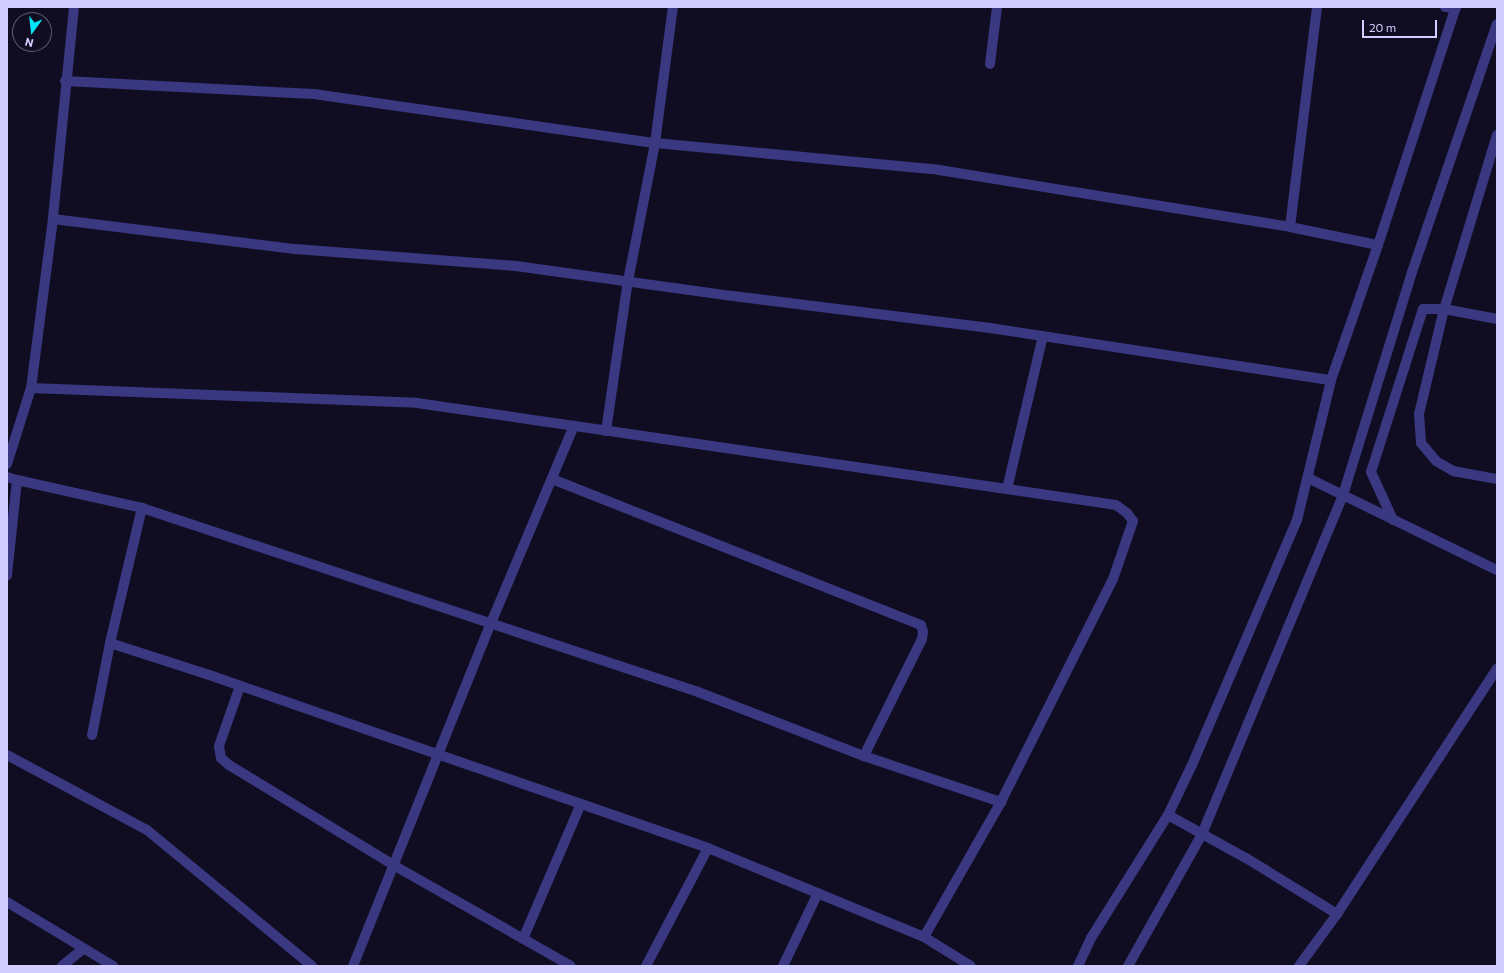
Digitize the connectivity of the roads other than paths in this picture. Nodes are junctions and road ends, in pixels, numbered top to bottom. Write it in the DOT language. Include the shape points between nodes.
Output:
graph roads {
  1 [pos="74,7"];
  2 [pos="673,7"];
  3 [pos="997,7"];
  4 [pos="1317,7"];
  5 [pos="1445,7"];
  6 [pos="1456,8"];
  7 [pos="1497,24"];
  8 [pos="990,64"];
  9 [pos="66,81"];
  10 [pos="1497,135"];
  11 [pos="655,144"];
  12 [pos="1493,156"];
  13 [pos="53,219"];
  14 [pos="1290,226"];
  15 [pos="1378,245"];
  16 [pos="628,281"];
  17 [pos="1444,310"];
  18 [pos="1497,319"];
  19 [pos="1043,336"];
  20 [pos="1331,380"];
  21 [pos="31,388"];
  22 [pos="574,426"];
  23 [pos="606,431"];
  24 [pos="7,464"];
  25 [pos="1308,478"];
  26 [pos="12,479"];
  27 [pos="552,479"];
  28 [pos="1497,479"];
  29 [pos="1008,489"];
  30 [pos="1343,495"];
  31 [pos="142,508"];
  32 [pos="1393,520"];
  33 [pos="1497,570"];
  34 [pos="7,575"];
  35 [pos="491,623"];
  36 [pos="110,643"];
  37 [pos="1497,669"];
  38 [pos="240,686"];
  39 [pos="92,735"];
  40 [pos="7,755"];
  41 [pos="438,755"];
  42 [pos="864,756"];
  43 [pos="1001,802"];
  44 [pos="581,804"];
  45 [pos="1168,815"];
  46 [pos="1202,834"];
  47 [pos="708,848"];
  48 [pos="395,866"];
  49 [pos="818,893"];
  50 [pos="7,902"];
  51 [pos="1337,914"];
  52 [pos="924,937"];
  53 [pos="523,939"];
  54 [pos="84,948"];
  55 [pos="62,966"];
  56 [pos="113,966"];
  57 [pos="312,966"];
  58 [pos="353,966"];
  59 [pos="571,966"];
  60 [pos="646,966"];
  61 [pos="784,966"];
  62 [pos="970,966"];
  63 [pos="1078,966"];
  64 [pos="1128,966"];
  65 [pos="1299,966"];
  1 -- 9 [label="street"];
  2 -- 11 [label="street"];
  3 -- 8 [label="street"];
  4 -- 14 [label="street"];
  5 -- 6 [label="street"];
  6 -- 15 [label="street"];
  7 -- 30 [label="street" via="1412,272"];
  9 -- 11 [label="street" via="314,94"];
  9 -- 13 [label="street"];
  10 -- 12 [label="street"];
  11 -- 14 [label="street" via="938,170"];
  11 -- 16 [label="street"];
  12 -- 17 [label="street"];
  13 -- 16 [label="street" via="296,249 516,266"];
  13 -- 21 [label="street"];
  14 -- 15 [label="street"];
  15 -- 20 [label="street"];
  16 -- 19 [label="street"];
  16 -- 23 [label="street"];
  17 -- 18 [label="street"];
  17 -- 28 [label="street" via="1419,410 1421,443 1436,462 1453,471"];
  17 -- 32 [label="street" via="1423,309 1371,472"];
  19 -- 20 [label="street"];
  19 -- 29 [label="street"];
  20 -- 25 [label="street"];
  21 -- 22 [label="street" via="417,403"];
  21 -- 24 [label="street"];
  22 -- 23 [label="street"];
  22 -- 27 [label="street"];
  23 -- 29 [label="street"];
  25 -- 30 [label="street"];
  25 -- 45 [label="street" via="1297,520"];
  26 -- 31 [label="street"];
  26 -- 34 [label="street"];
  27 -- 35 [label="street"];
  27 -- 42 [label="street" via="921,625 922,639"];
  29 -- 43 [label="street" via="1116,505 1133,521 1113,579"];
  30 -- 32 [label="street"];
  30 -- 46 [label="street"];
  31 -- 35 [label="street"];
  31 -- 36 [label="street"];
  32 -- 33 [label="street"];
  35 -- 41 [label="street"];
  35 -- 42 [label="street" via="698,692"];
  36 -- 38 [label="street"];
  36 -- 39 [label="street"];
  37 -- 51 [label="street"];
  38 -- 41 [label="street"];
  38 -- 48 [label="street" via="219,746 221,758"];
  40 -- 57 [label="street" via="147,830"];
  41 -- 44 [label="street"];
  41 -- 48 [label="street"];
  42 -- 43 [label="street"];
  43 -- 52 [label="street"];
  44 -- 47 [label="street"];
  44 -- 53 [label="street"];
  45 -- 46 [label="street"];
  45 -- 63 [label="street" via="1091,938"];
  46 -- 51 [label="street"];
  46 -- 64 [label="street"];
  47 -- 49 [label="street"];
  47 -- 60 [label="street"];
  48 -- 53 [label="street"];
  48 -- 58 [label="street"];
  49 -- 52 [label="street"];
  49 -- 61 [label="street"];
  50 -- 54 [label="street"];
  51 -- 65 [label="street"];
  52 -- 62 [label="street"];
  53 -- 59 [label="street"];
  54 -- 55 [label="street"];
  54 -- 56 [label="street"];
}
